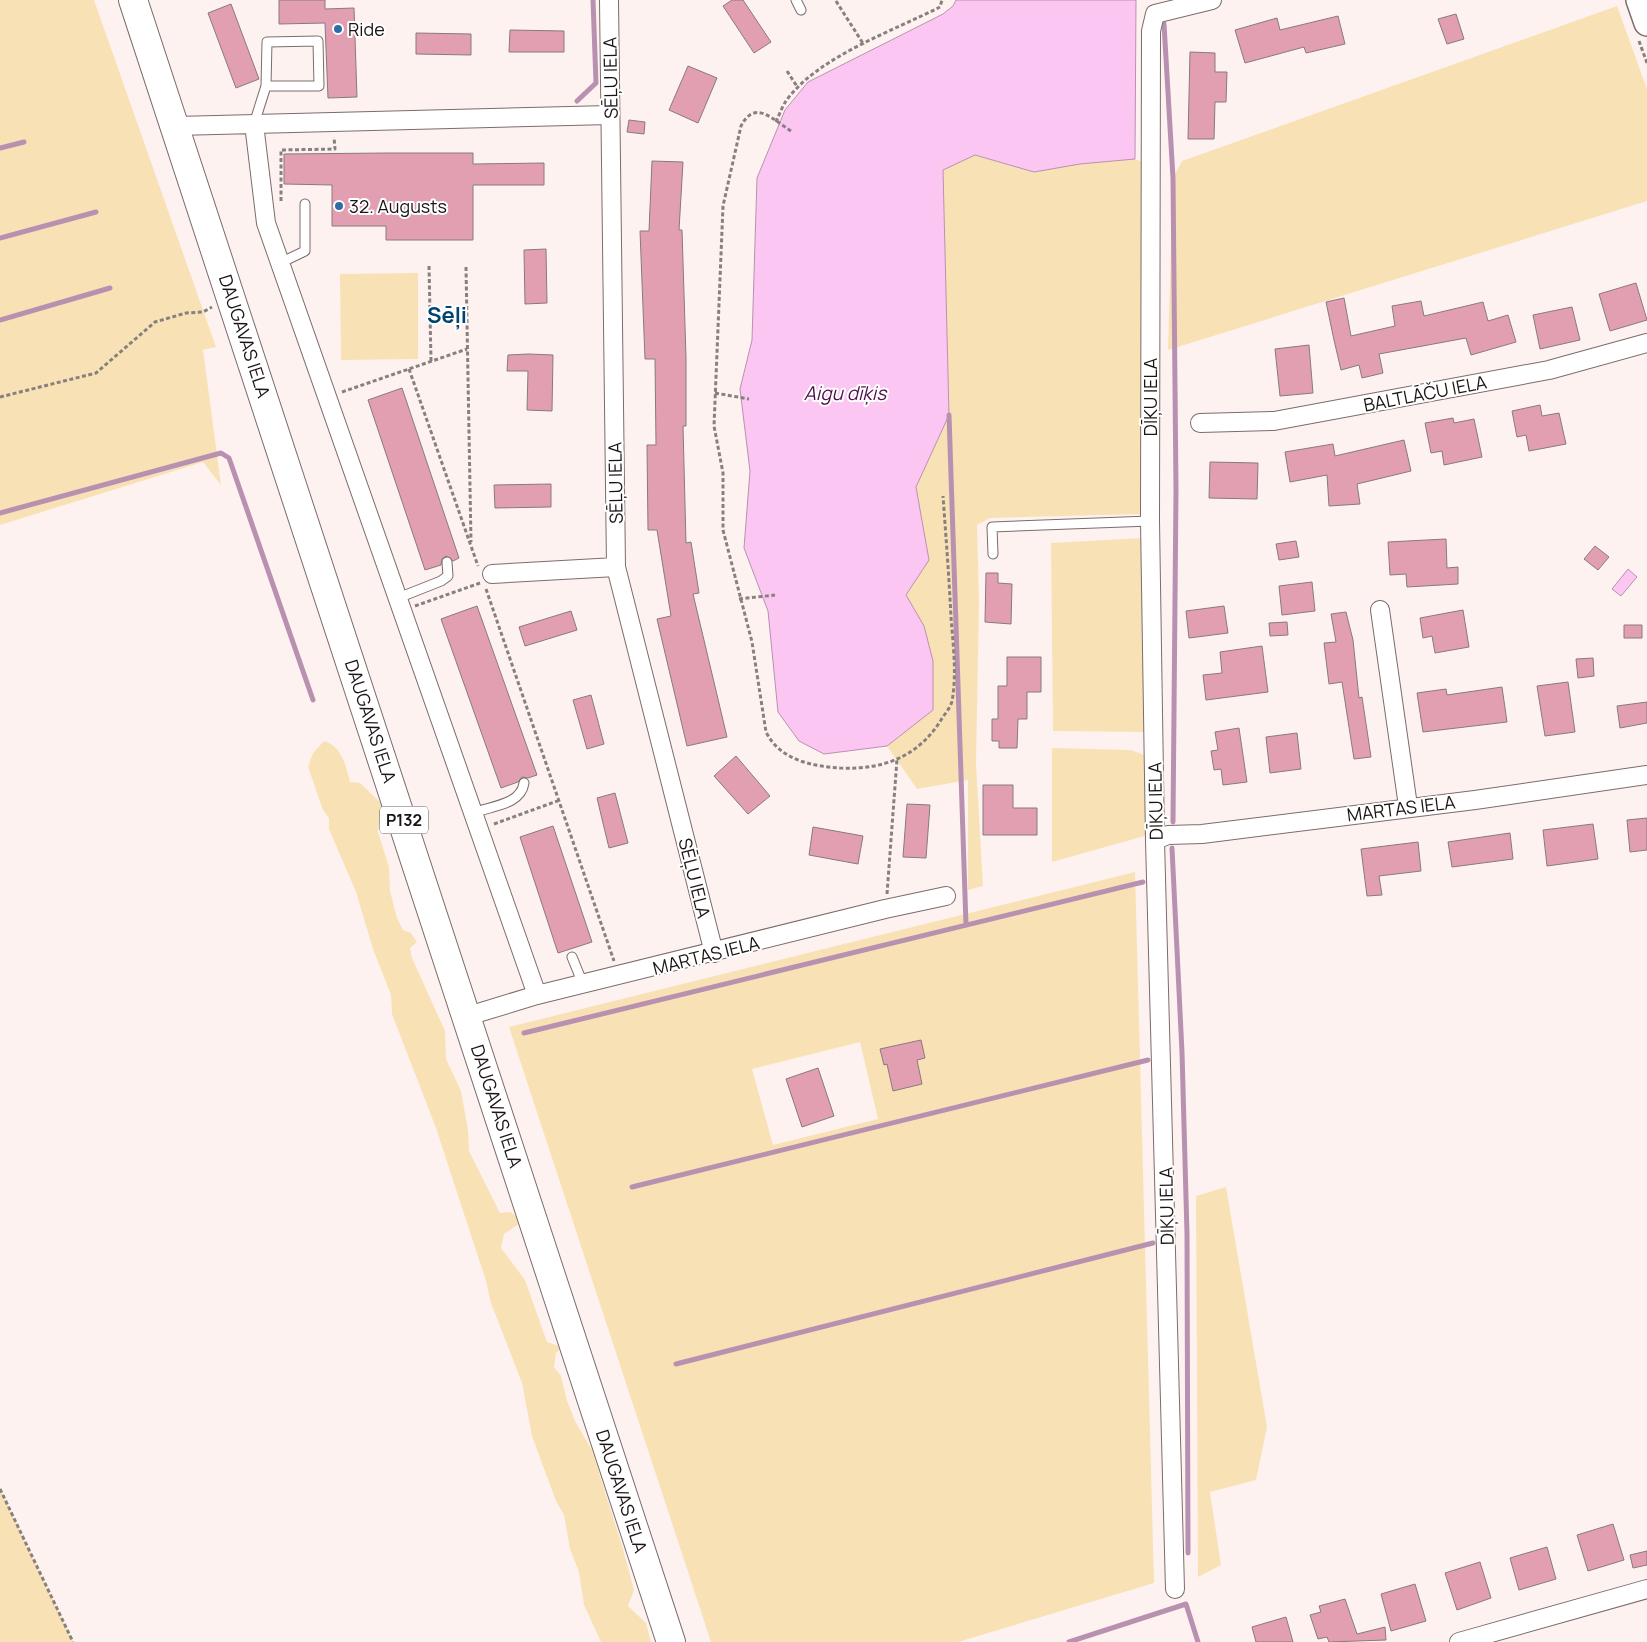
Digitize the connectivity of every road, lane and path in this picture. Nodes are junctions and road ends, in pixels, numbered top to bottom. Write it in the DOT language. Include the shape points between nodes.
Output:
graph roads {
  1 [pos="133,0"];
  2 [pos="609,0"];
  3 [pos="796,0"];
  4 [pos="942,0"];
  5 [pos="1212,0"];
  6 [pos="1639,0"];
  7 [pos="836,1"];
  8 [pos="802,10"];
  9 [pos="1647,24"];
  10 [pos="864,45"];
  11 [pos="787,71"];
  12 [pos="266,86"];
  13 [pos="798,88"];
  14 [pos="610,115"];
  15 [pos="332,122"];
  16 [pos="776,122"];
  17 [pos="254,124"];
  18 [pos="176,126"];
  19 [pos="792,131"];
  20 [pos="305,204"];
  21 [pos="281,207"];
  22 [pos="280,263"];
  23 [pos="429,266"];
  24 [pos="466,267"];
  25 [pos="232,296"];
  26 [pos="1647,343"];
  27 [pos="468,349"];
  28 [pos="431,361"];
  29 [pos="409,369"];
  30 [pos="339,393"];
  31 [pos="715,393"];
  32 [pos="0,397"];
  33 [pos="749,400"];
  34 [pos="1200,423"];
  35 [pos="943,496"];
  36 [pos="1150,521"];
  37 [pos="471,546"];
  38 [pos="993,554"];
  39 [pos="447,562"];
  40 [pos="616,567"];
  41 [pos="486,573"];
  42 [pos="775,595"];
  43 [pos="398,598"];
  44 [pos="739,599"];
  45 [pos="415,606"];
  46 [pos="1380,610"];
  47 [pos="897,760"];
  48 [pos="1647,775"];
  49 [pos="524,783"];
  50 [pos="560,800"];
  51 [pos="1408,806"];
  52 [pos="473,813"];
  53 [pos="491,825"];
  54 [pos="1156,840"];
  55 [pos="946,896"];
  56 [pos="886,909"];
  57 [pos="714,953"];
  58 [pos="572,956"];
  59 [pos="620,976"];
  60 [pos="583,984"];
  61 [pos="537,995"];
  62 [pos="468,1016"];
  63 [pos="0,1489"];
  64 [pos="1175,1589"];
  65 [pos="1647,1589"];
  66 [pos="73,1642"];
  67 [pos="671,1642"];
  68 [pos="1459,1642"];
  1 -- 18 [label="main road, DAUGAVAS IELA / P132"];
  2 -- 14 [label="street, SĒĻU IELA"];
  3 -- 8 [label="lane"];
  4 -- 10 [label="path" via="940,7"];
  5 -- 36 [label="street, DĪĶU IELA" via="1155,14 1151,41"];
  6 -- 9 [label="street"];
  7 -- 10 [label="path"];
  10 -- 13 [label="path" via="825,66"];
  11 -- 13 [label="path"];
  12 -- 12 [label="lane" via="319,86 318,41 266,42"];
  12 -- 17 [label="lane"];
  13 -- 16 [label="path"];
  14 -- 15 [label="street"];
  14 -- 40 [label="street, SĒĻU IELA"];
  15 -- 17 [label="street"];
  15 -- 21 [label="path" via="335,149 282,150"];
  16 -- 19 [label="path"];
  16 -- 31 [label="path" via="760,112 746,117 726,186 720,246"];
  17 -- 18 [label="street"];
  17 -- 22 [label="street" via="266,223"];
  18 -- 25 [label="main road, DAUGAVAS IELA / P132"];
  20 -- 22 [label="lane" via="305,251"];
  22 -- 43 [label="street"];
  23 -- 28 [label="path"];
  24 -- 27 [label="path"];
  25 -- 32 [label="path" via="203,312 155,322 96,373"];
  25 -- 62 [label="main road, DAUGAVAS IELA / P132"];
  26 -- 34 [label="street, BALTLĀČU IELA" via="1549,370 1274,421"];
  27 -- 28 [label="path"];
  27 -- 37 [label="path"];
  28 -- 29 [label="path"];
  29 -- 30 [label="path"];
  29 -- 37 [label="path"];
  31 -- 33 [label="path"];
  31 -- 44 [label="path" via="714,426 724,473 722,530"];
  35 -- 47 [label="path" via="954,652 952,702 931,736"];
  36 -- 38 [label="lane" via="992,527"];
  36 -- 54 [label="street, DĪĶU IELA"];
  37 -- 41 [label="path"];
  39 -- 43 [label="lane" via="448,576"];
  40 -- 41 [label="street"];
  40 -- 57 [label="street, SĒĻU IELA"];
  42 -- 44 [label="path"];
  43 -- 52 [label="street"];
  44 -- 47 [label="path" via="752,642 761,708 770,740 792,758 812,765 852,768 882,766"];
  45 -- 50 [label="path" via="483,581"];
  46 -- 51 [label="street"];
  47 -- 56 [label="path"];
  48 -- 51 [label="street, MARTAS IELA" via="1475,800"];
  49 -- 52 [label="lane" via="523,791 516,799"];
  50 -- 53 [label="path"];
  50 -- 59 [label="path"];
  51 -- 54 [label="street, MARTAS IELA" via="1202,834 1168,835"];
  52 -- 61 [label="street"];
  54 -- 64 [label="street, DĪĶU IELA"];
  55 -- 56 [label="street, MARTAS IELA"];
  56 -- 57 [label="street, MARTAS IELA"];
  57 -- 59 [label="street, MARTAS IELA"];
  58 -- 60 [label="lane"];
  59 -- 60 [label="street, MARTAS IELA"];
  60 -- 61 [label="street, MARTAS IELA"];
  61 -- 62 [label="street, MARTAS IELA"];
  62 -- 67 [label="main road, DAUGAVAS IELA / P132"];
  63 -- 66 [label="path"];
  65 -- 68 [label="street"];
}
